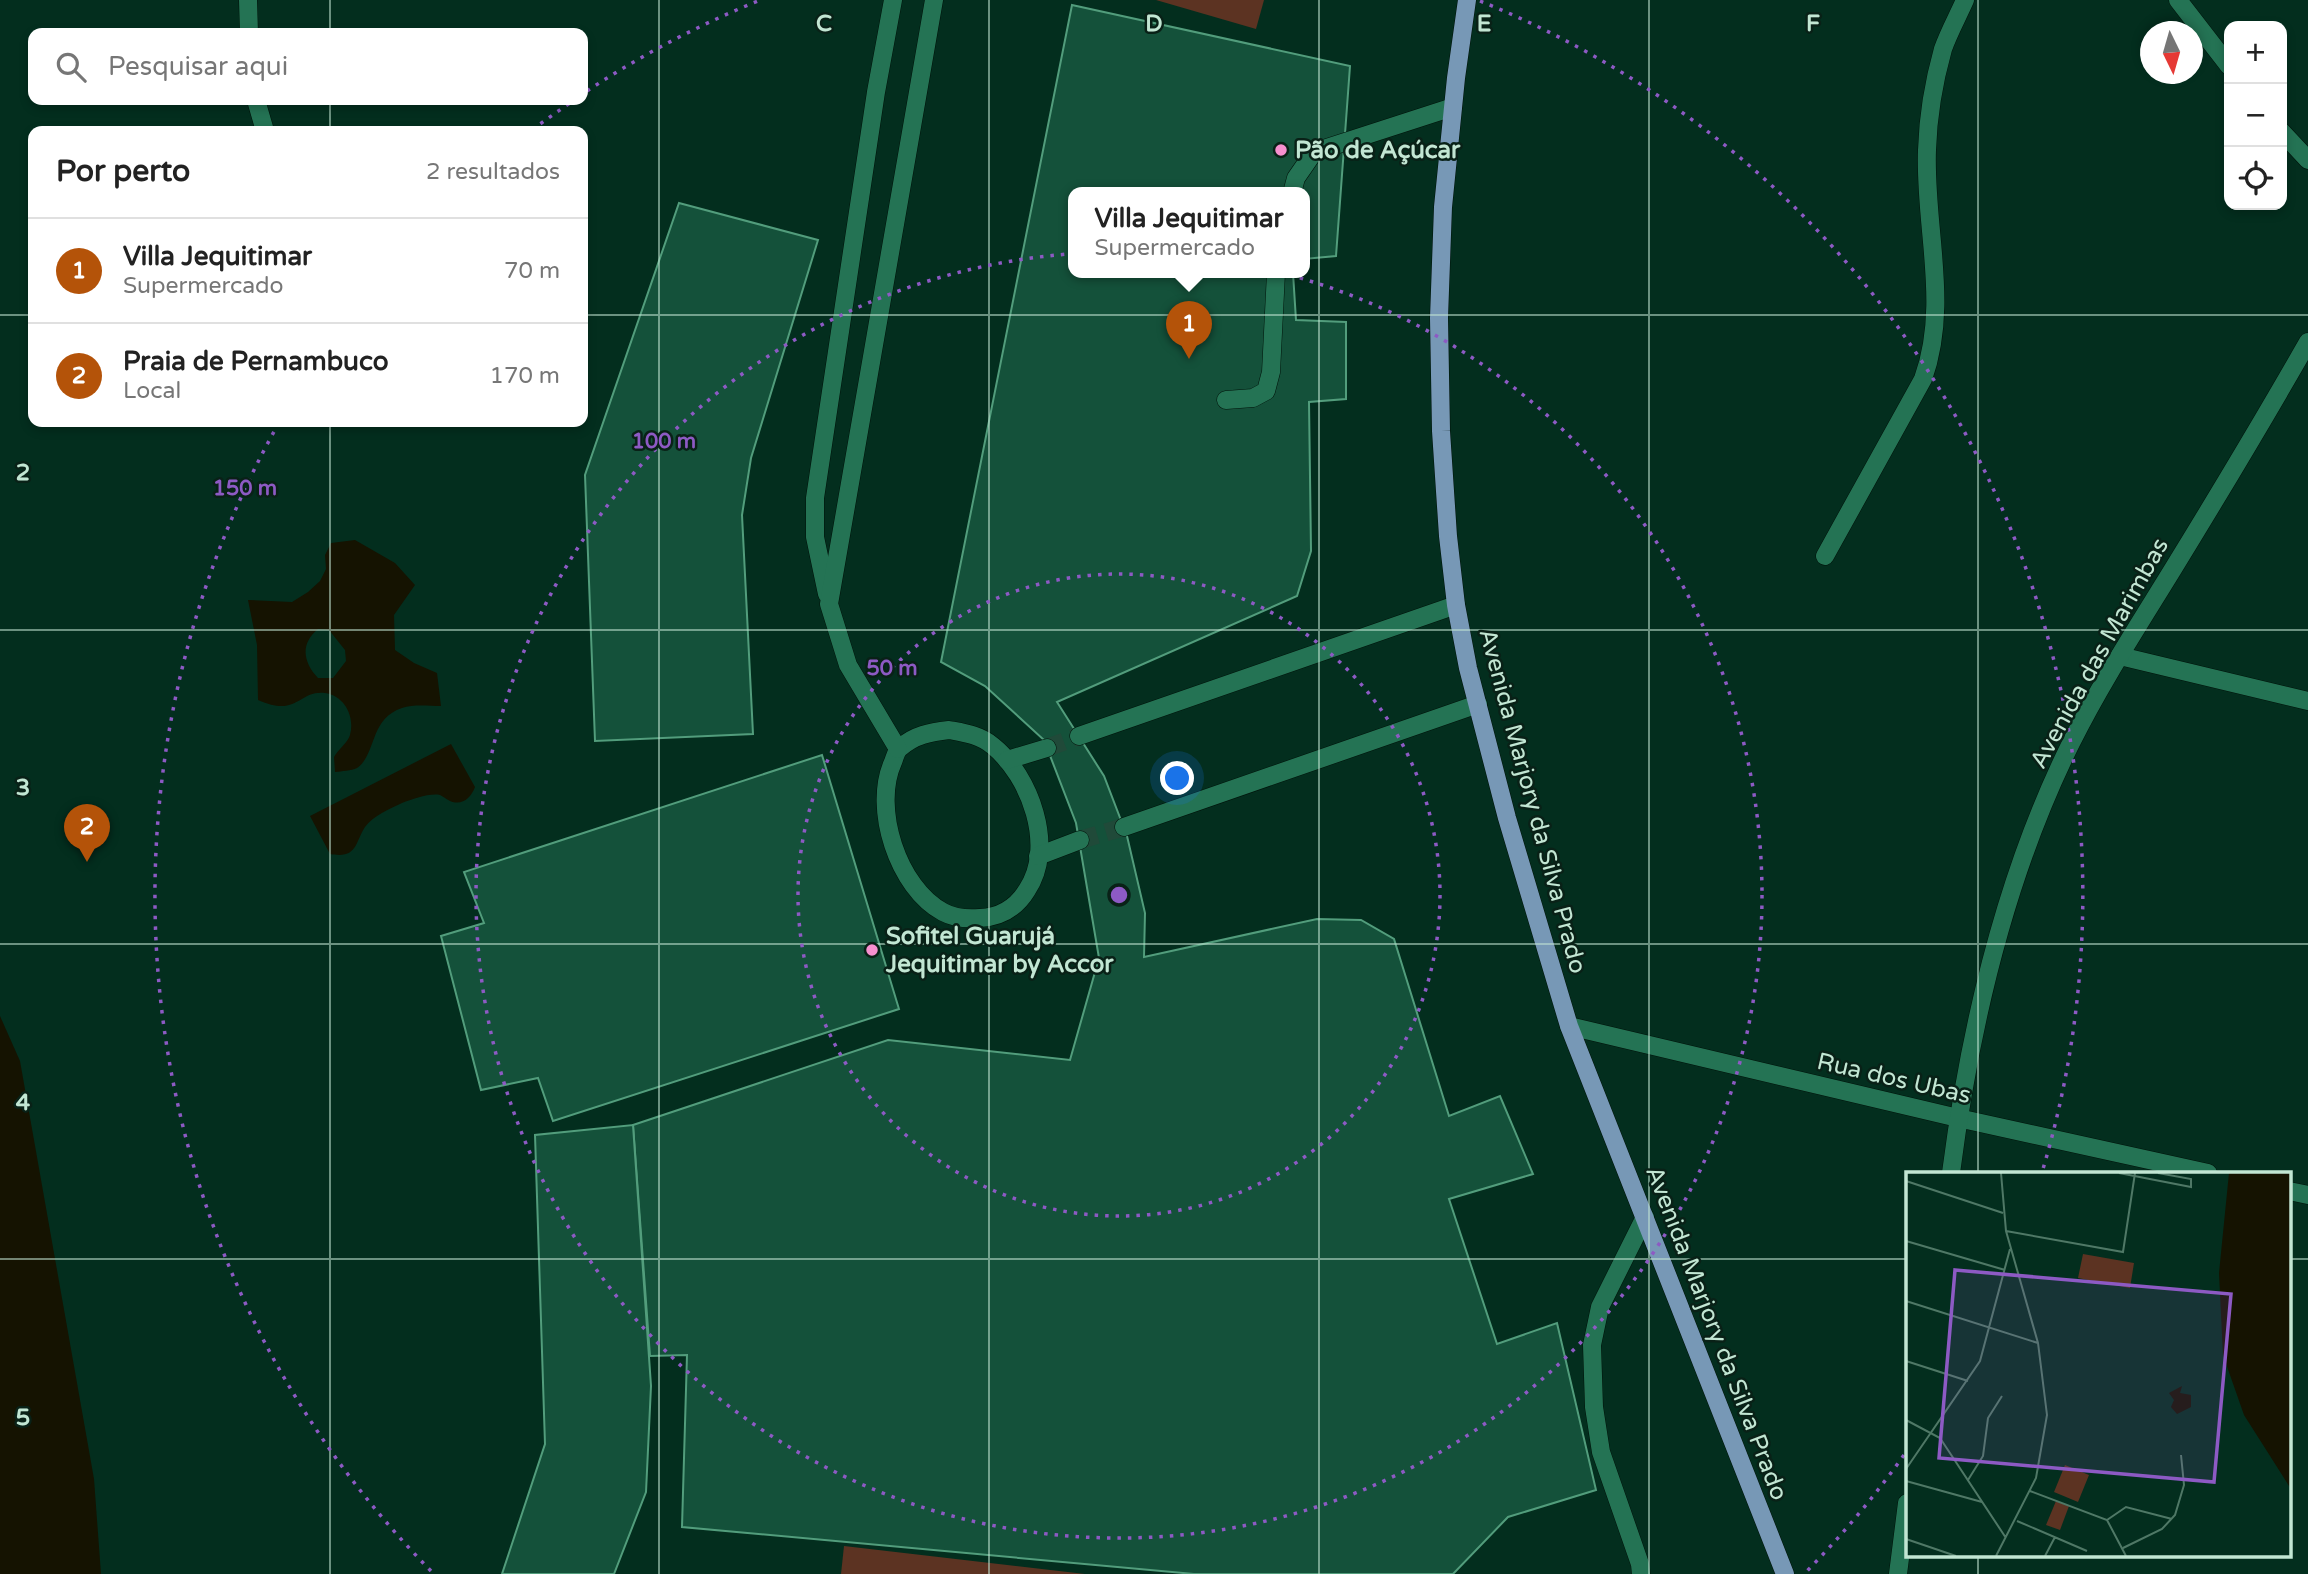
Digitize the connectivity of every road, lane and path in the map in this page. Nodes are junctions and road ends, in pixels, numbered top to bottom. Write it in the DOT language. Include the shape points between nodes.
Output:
graph roads {
  1 [pos="248,0"];
  2 [pos="892,0"];
  3 [pos="934,0"];
  4 [pos="1467,0"];
  5 [pos="1965,0"];
  6 [pos="2178,0"];
  7 [pos="249,28"];
  8 [pos="2224,60"];
  9 [pos="257,105"];
  10 [pos="1453,107"];
  11 [pos="264,126"];
  12 [pos="2287,137"];
  13 [pos="2308,160"];
  14 [pos="1294,187"];
  15 [pos="1276,278"];
  16 [pos="2308,342"];
  17 [pos="1226,400"];
  18 [pos="1825,556"];
  19 [pos="829,604"];
  20 [pos="1456,605"];
  21 [pos="2120,656"];
  22 [pos="2308,701"];
  23 [pos="1478,704"];
  24 [pos="1079,736"];
  25 [pos="1047,748"];
  26 [pos="898,749"];
  27 [pos="1007,760"];
  28 [pos="1124,827"];
  29 [pos="1080,840"];
  30 [pos="1038,856"];
  31 [pos="1569,1026"];
  32 [pos="1958,1118"];
  33 [pos="1951,1172"];
  34 [pos="2203,1172"];
  35 [pos="2290,1191"];
  36 [pos="2308,1195"];
  37 [pos="1645,1217"];
  38 [pos="1906,1511"];
  39 [pos="1641,1574"];
  40 [pos="1785,1574"];
  41 [pos="1898,1574"];
  1 -- 7 [label="street"];
  2 -- 19 [label="street" via="815,498 815,537"];
  3 -- 19 [label="street"];
  4 -- 10 [label="main road, Avenida Marjory da Silva Prado"];
  5 -- 18 [label="street" via="1944,48 1927,150 1936,293 1930,361"];
  6 -- 8 [label="street"];
  9 -- 11 [label="street"];
  10 -- 14 [label="street" via="1314,152"];
  10 -- 20 [label="main road, Avenida Marjory da Silva Prado" via="1439,318 1441,431"];
  12 -- 13 [label="street"];
  15 -- 17 [label="street" via="1266,391 1253,398"];
  16 -- 21 [label="street, Avenida das Marimbas"];
  19 -- 26 [label="street" via="848,665"];
  20 -- 23 [label="main road, Avenida Marjory da Silva Prado"];
  20 -- 24 [label="street"];
  21 -- 22 [label="street"];
  21 -- 32 [label="street, Avenida das Marimbas" via="2071,743 2031,832 1977,1020"];
  23 -- 28 [label="street"];
  23 -- 31 [label="main road, Avenida Marjory da Silva Prado"];
  25 -- 27 [label="street"];
  26 -- 27 [label="street" via="923,733 949,730 973,734"];
  26 -- 30 [label="street" via="887,773 885,796 895,850 919,892 944,913 966,919 992,918 1017,905 1032,883"];
  27 -- 30 [label="street" via="1031,799"];
  29 -- 30 [label="street"];
  31 -- 32 [label="street, Rua dos Ubas"];
  31 -- 37 [label="main road, Avenida Marjory da Silva Prado"];
  32 -- 33 [label="street, Avenida das Marimbas"];
  32 -- 34 [label="street, Rua dos Ubas"];
  35 -- 36 [label="street"];
  37 -- 39 [label="street" via="1600,1307 1592,1345 1601,1452"];
  37 -- 40 [label="main road, Avenida Marjory da Silva Prado"];
  38 -- 41 [label="street"];
}
